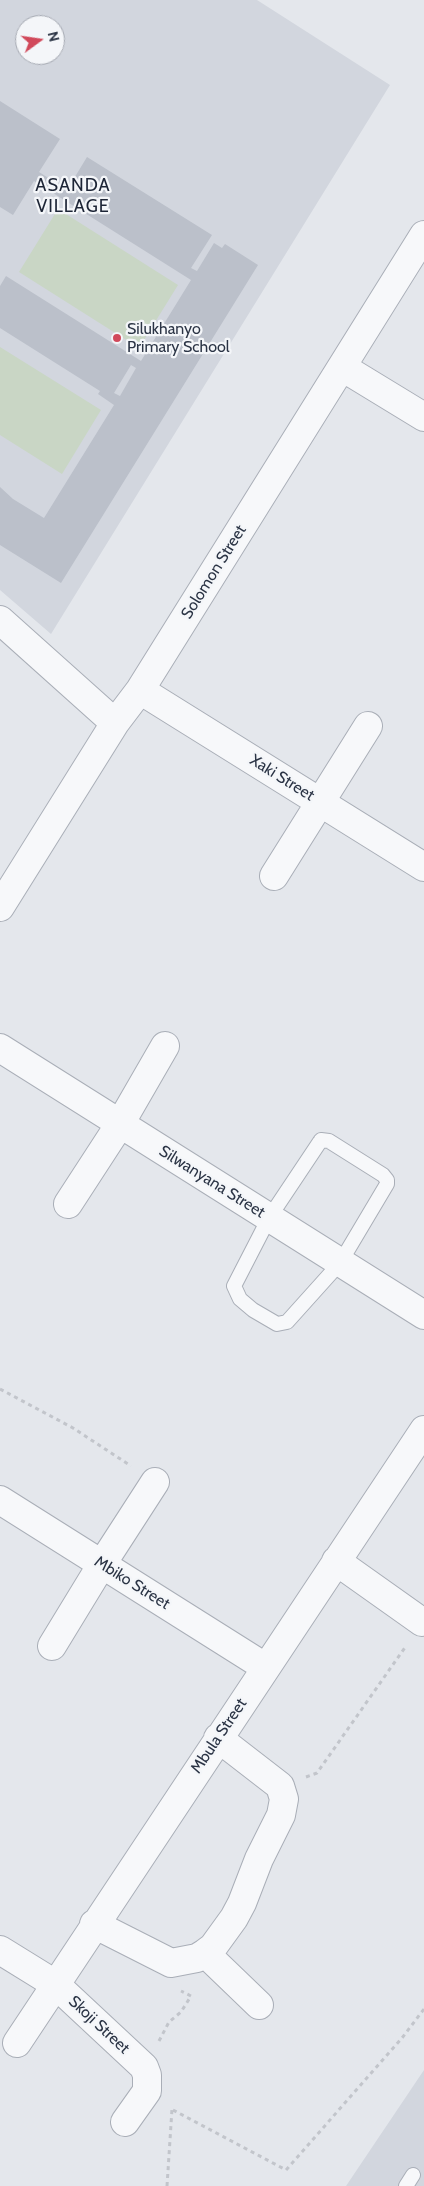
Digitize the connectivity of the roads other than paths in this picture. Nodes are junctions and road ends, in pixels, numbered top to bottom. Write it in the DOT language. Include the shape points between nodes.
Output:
graph roads {
  1 [pos="424,235"];
  2 [pos="342,367"];
  3 [pos="424,418"];
  4 [pos="0,620"];
  5 [pos="140,690"];
  6 [pos="115,723"];
  7 [pos="368,726"];
  8 [pos="320,802"];
  9 [pos="424,867"];
  10 [pos="274,876"];
  11 [pos="0,907"];
  12 [pos="165,1046"];
  13 [pos="0,1048"];
  14 [pos="120,1124"];
  15 [pos="68,1204"];
  16 [pos="269,1218"];
  17 [pos="340,1263"];
  18 [pos="424,1315"];
  19 [pos="424,1430"];
  20 [pos="155,1482"];
  21 [pos="0,1500"];
  22 [pos="336,1561"];
  23 [pos="102,1564"];
  24 [pos="422,1622"];
  25 [pos="52,1646"];
  26 [pos="265,1667"];
  27 [pos="218,1738"];
  28 [pos="94,1924"];
  29 [pos="0,1950"];
  30 [pos="205,1953"];
  31 [pos="55,1984"];
  32 [pos="259,2005"];
  33 [pos="16,2044"];
  34 [pos="126,2122"];
  1 -- 2 [label="street, Solomon Street"];
  2 -- 3 [label="street"];
  2 -- 5 [label="street, Solomon Street"];
  4 -- 6 [label="street"];
  5 -- 6 [label="street, Solomon Street"];
  5 -- 8 [label="street, Xaki Street"];
  6 -- 11 [label="street, Solomon Street"];
  7 -- 8 [label="street"];
  8 -- 9 [label="street, Xaki Street"];
  8 -- 10 [label="street"];
  12 -- 14 [label="street"];
  13 -- 14 [label="street, Silwanyana Street"];
  14 -- 15 [label="street"];
  14 -- 16 [label="street, Silwanyana Street"];
  16 -- 17 [label="street, Silwanyana Street"];
  16 -- 17 [label="lane" via="234,1286 240,1299 253,1310 277,1324 287,1322"];
  16 -- 17 [label="lane" via="321,1140 329,1141 384,1175 387,1184"];
  17 -- 18 [label="street, Silwanyana Street"];
  19 -- 22 [label="street, Mbula Street"];
  20 -- 23 [label="street"];
  21 -- 23 [label="street, Mbiko Street"];
  22 -- 24 [label="street"];
  22 -- 26 [label="street, Mbula Street"];
  23 -- 25 [label="street"];
  23 -- 26 [label="street, Mbiko Street"];
  26 -- 27 [label="street, Mbula Street"];
  27 -- 28 [label="street, Mbula Street"];
  27 -- 30 [label="street" via="280,1786 284,1799 281,1815 242,1903 224,1933"];
  28 -- 30 [label="street" via="170,1963 197,1958"];
  28 -- 31 [label="street, Mbula Street"];
  29 -- 31 [label="street, Skoji Street"];
  30 -- 32 [label="street"];
  31 -- 33 [label="street, Mbula Street"];
  31 -- 34 [label="street, Skoji Street" via="146,2075 147,2091"];
}
